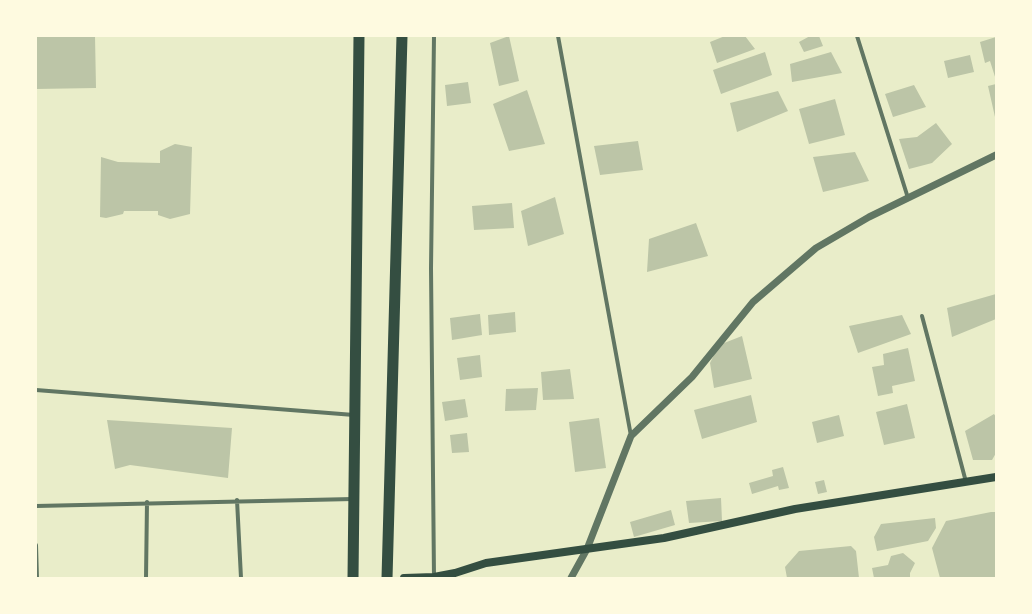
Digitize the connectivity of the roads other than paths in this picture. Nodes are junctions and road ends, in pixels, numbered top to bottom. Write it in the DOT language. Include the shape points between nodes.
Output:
graph roads {
  1 [pos="359,36"];
  2 [pos="402,36"];
  3 [pos="434,36"];
  4 [pos="558,36"];
  5 [pos="857,36"];
  6 [pos="996,155"];
  7 [pos="908,199"];
  8 [pos="922,316"];
  9 [pos="36,390"];
  10 [pos="354,415"];
  11 [pos="631,436"];
  12 [pos="996,477"];
  13 [pos="966,482"];
  14 [pos="353,498"];
  15 [pos="237,500"];
  16 [pos="147,502"];
  17 [pos="36,506"];
  18 [pos="36,545"];
  19 [pos="587,549"];
  20 [pos="434,577"];
  21 [pos="37,578"];
  22 [pos="146,578"];
  23 [pos="241,578"];
  24 [pos="352,578"];
  25 [pos="387,578"];
  26 [pos="404,578"];
  27 [pos="571,578"];
  1 -- 10 [label="highway"];
  2 -- 25 [label="highway"];
  3 -- 20 [label="street" via="431,268"];
  4 -- 11 [label="street"];
  5 -- 7 [label="street"];
  6 -- 7 [label="street"];
  7 -- 11 [label="street" via="869,217 816,248 753,302 692,377"];
  8 -- 13 [label="street"];
  9 -- 10 [label="street"];
  10 -- 14 [label="highway"];
  11 -- 19 [label="street"];
  12 -- 13 [label="main road"];
  13 -- 19 [label="main road" via="795,509 664,538"];
  14 -- 15 [label="street"];
  14 -- 24 [label="highway"];
  15 -- 16 [label="street"];
  15 -- 23 [label="street"];
  16 -- 17 [label="street"];
  16 -- 22 [label="street"];
  18 -- 21 [label="street"];
  19 -- 20 [label="main road" via="486,563"];
  19 -- 27 [label="street"];
  20 -- 26 [label="main road"];
}
